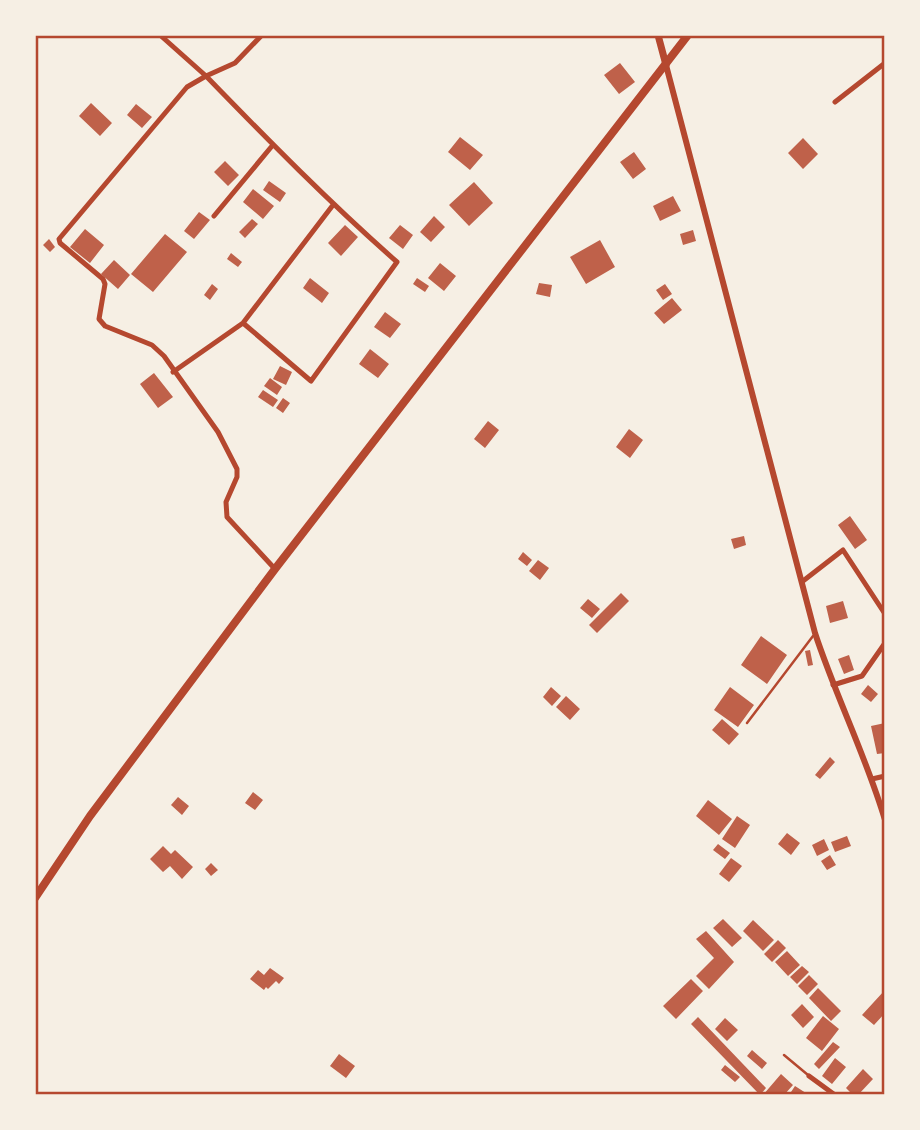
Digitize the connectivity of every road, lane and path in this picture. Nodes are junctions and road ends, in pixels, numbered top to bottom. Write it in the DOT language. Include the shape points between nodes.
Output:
graph roads {
  1 [pos="160,35"];
  2 [pos="262,35"];
  3 [pos="658,35"];
  4 [pos="688,35"];
  5 [pos="885,63"];
  6 [pos="666,65"];
  7 [pos="205,76"];
  8 [pos="835,102"];
  9 [pos="272,146"];
  10 [pos="333,205"];
  11 [pos="214,216"];
  12 [pos="243,323"];
  13 [pos="173,372"];
  14 [pos="275,569"];
  15 [pos="803,581"];
  16 [pos="885,614"];
  17 [pos="815,633"];
  18 [pos="885,643"];
  19 [pos="833,685"];
  20 [pos="747,723"];
  21 [pos="885,776"];
  22 [pos="872,779"];
  23 [pos="885,820"];
  24 [pos="35,898"];
  25 [pos="784,1055"];
  26 [pos="809,1076"];
  27 [pos="835,1095"];
  1 -- 7 [label="street"];
  2 -- 7 [label="street" via="235,63"];
  3 -- 6 [label="main road"];
  4 -- 6 [label="main road"];
  5 -- 8 [label="street"];
  6 -- 14 [label="main road"];
  6 -- 15 [label="street"];
  7 -- 9 [label="street"];
  7 -- 13 [label="street" via="187,87 59,240 103,279 99,319 104,326 152,345"];
  9 -- 10 [label="street"];
  9 -- 11 [label="street"];
  10 -- 12 [label="street"];
  10 -- 12 [label="street" via="397,262 311,381"];
  12 -- 13 [label="street"];
  13 -- 14 [label="street" via="218,432 237,469 226,502 227,517"];
  14 -- 24 [label="main road" via="90,816"];
  15 -- 16 [label="street" via="843,550"];
  15 -- 17 [label="street"];
  17 -- 19 [label="street"];
  17 -- 20 [label="lane"];
  18 -- 19 [label="street" via="862,676"];
  19 -- 22 [label="street"];
  21 -- 22 [label="street"];
  22 -- 23 [label="street"];
  25 -- 26 [label="lane"];
  26 -- 27 [label="street"];
}
